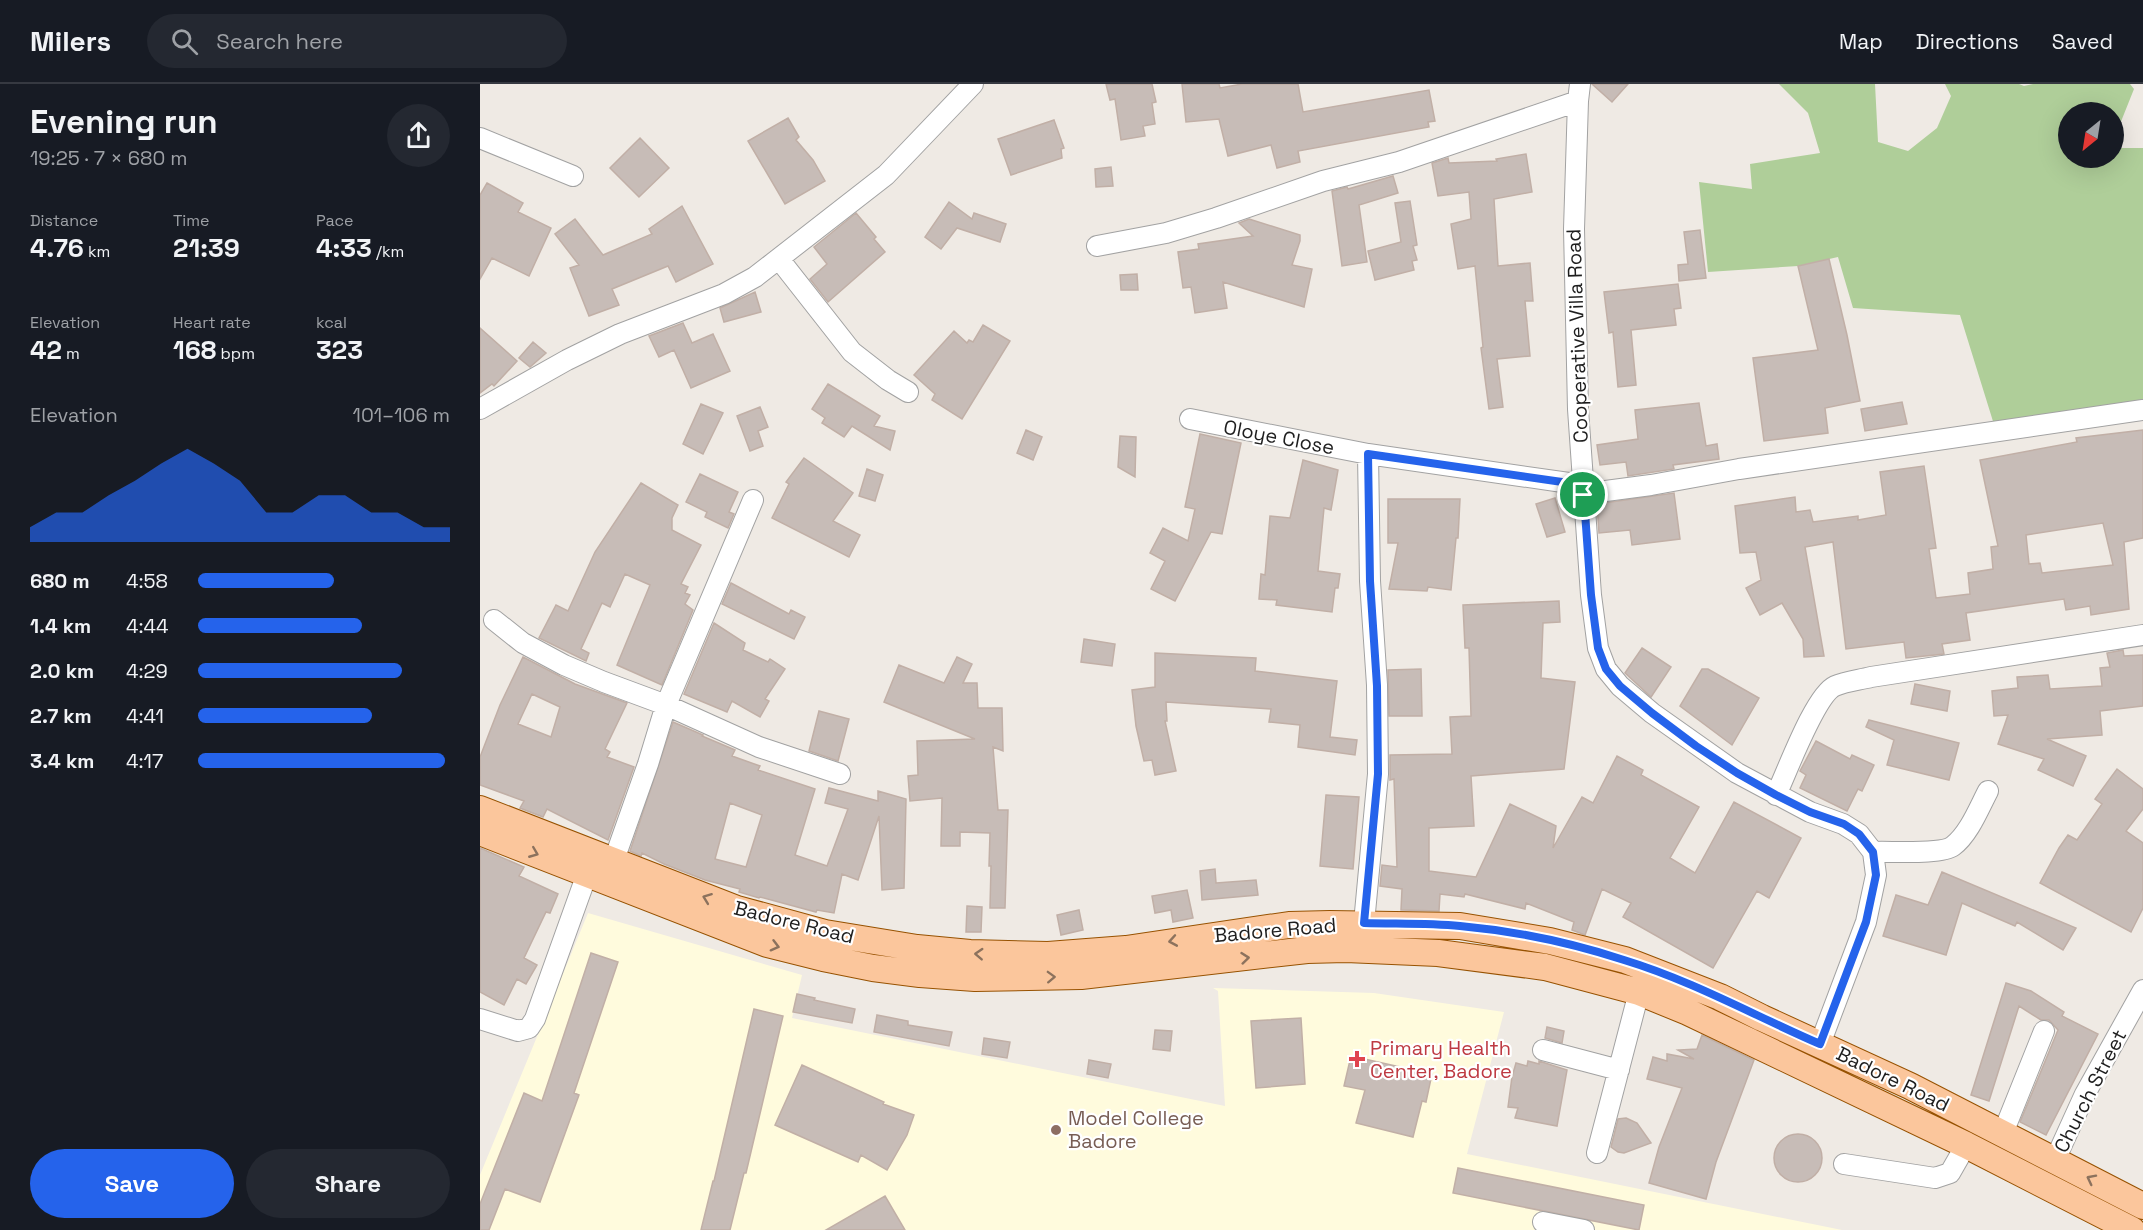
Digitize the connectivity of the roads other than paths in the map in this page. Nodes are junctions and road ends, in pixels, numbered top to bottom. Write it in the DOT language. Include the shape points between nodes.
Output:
graph roads {
  1 [pos="973,84"];
  2 [pos="1579,92"];
  3 [pos="480,138"];
  4 [pos="573,176"];
  5 [pos="1097,246"];
  6 [pos="779,259"];
  7 [pos="908,392"];
  8 [pos="480,409"];
  9 [pos="2143,410"];
  10 [pos="1190,419"];
  11 [pos="1368,454"];
  12 [pos="1583,490"];
  13 [pos="753,500"];
  14 [pos="494,620"];
  15 [pos="2143,635"];
  16 [pos="666,705"];
  17 [pos="840,774"];
  18 [pos="1988,791"];
  19 [pos="1776,795"];
  20 [pos="480,809"];
  21 [pos="480,832"];
  22 [pos="1873,852"];
  23 [pos="614,860"];
  24 [pos="587,874"];
  25 [pos="1364,923"];
  26 [pos="1671,977"];
  27 [pos="2143,990"];
  28 [pos="1651,997"];
  29 [pos="480,1019"];
  30 [pos="2044,1031"];
  31 [pos="1820,1044"];
  32 [pos="1544,1050"];
  33 [pos="1619,1070"];
  34 [pos="2003,1133"];
  35 [pos="1966,1145"];
  36 [pos="1597,1153"];
  37 [pos="2055,1160"];
  38 [pos="1844,1164"];
  39 [pos="2143,1206"];
  40 [pos="1543,1222"];
  41 [pos="1584,1230"];
  42 [pos="2132,1230"];
  1 -- 6 [label="street" via="886,175"];
  2 -- 5 [label="street" via="1399,162 1323,181 1166,233"];
  2 -- 12 [label="street, Cooperative Villa Road" via="1574,229"];
  3 -- 4 [label="street"];
  6 -- 7 [label="street" via="852,352"];
  6 -- 8 [label="street" via="724,294 620,334"];
  9 -- 12 [label="street, Oloye Close" via="1651,485"];
  10 -- 11 [label="street, Oloye Close"];
  11 -- 12 [label="street, Oloye Close"];
  11 -- 25 [label="street" via="1378,774"];
  12 -- 19 [label="street, Cooperative Villa Road" via="1591,595 1598,648 1606,669 1620,686 1670,726"];
  13 -- 16 [label="street"];
  14 -- 16 [label="street" via="523,643 564,665"];
  15 -- 19 [label="street" via="1871,677 1836,686 1816,708"];
  16 -- 17 [label="street" via="759,747"];
  16 -- 23 [label="street"];
  18 -- 22 [label="street" via="1971,824 1950,848"];
  19 -- 22 [label="street, Cooperative Villa Road" via="1844,824 1859,834"];
  20 -- 23 [label="main road, Badore Road"];
  21 -- 24 [label="main road, Badore Road, one-way"];
  22 -- 31 [label="street" via="1876,875 1866,922"];
  25 -- 23 [label="main road, Badore Road, one-way" via="1289,925 1105,951 970,953 883,943 793,926 737,909"];
  24 -- 28 [label="main road, Badore Road, one-way" via="767,944 873,968 920,974 975,978 1081,976 1307,950 1398,950 1545,967"];
  24 -- 29 [label="street" via="529,1028 518,1030"];
  25 -- 26 [label="main road, Badore Road" via="1460,926 1511,933 1616,957"];
  26 -- 28 [label="main road"];
  26 -- 31 [label="main road, Badore Road"];
  27 -- 37 [label="street, Church Street" via="2085,1094"];
  28 -- 33 [label="street"];
  28 -- 35 [label="main road, Badore Road"];
  30 -- 34 [label="street"];
  31 -- 34 [label="main road, Badore Road"];
  32 -- 33 [label="street"];
  33 -- 36 [label="street"];
  34 -- 37 [label="main road, Badore Road"];
  35 -- 38 [label="street" via="1950,1173 1935,1178"];
  35 -- 42 [label="main road, Badore Road"];
  39 -- 37 [label="main road, Badore Road, one-way"];
  40 -- 41 [label="street"];
}
